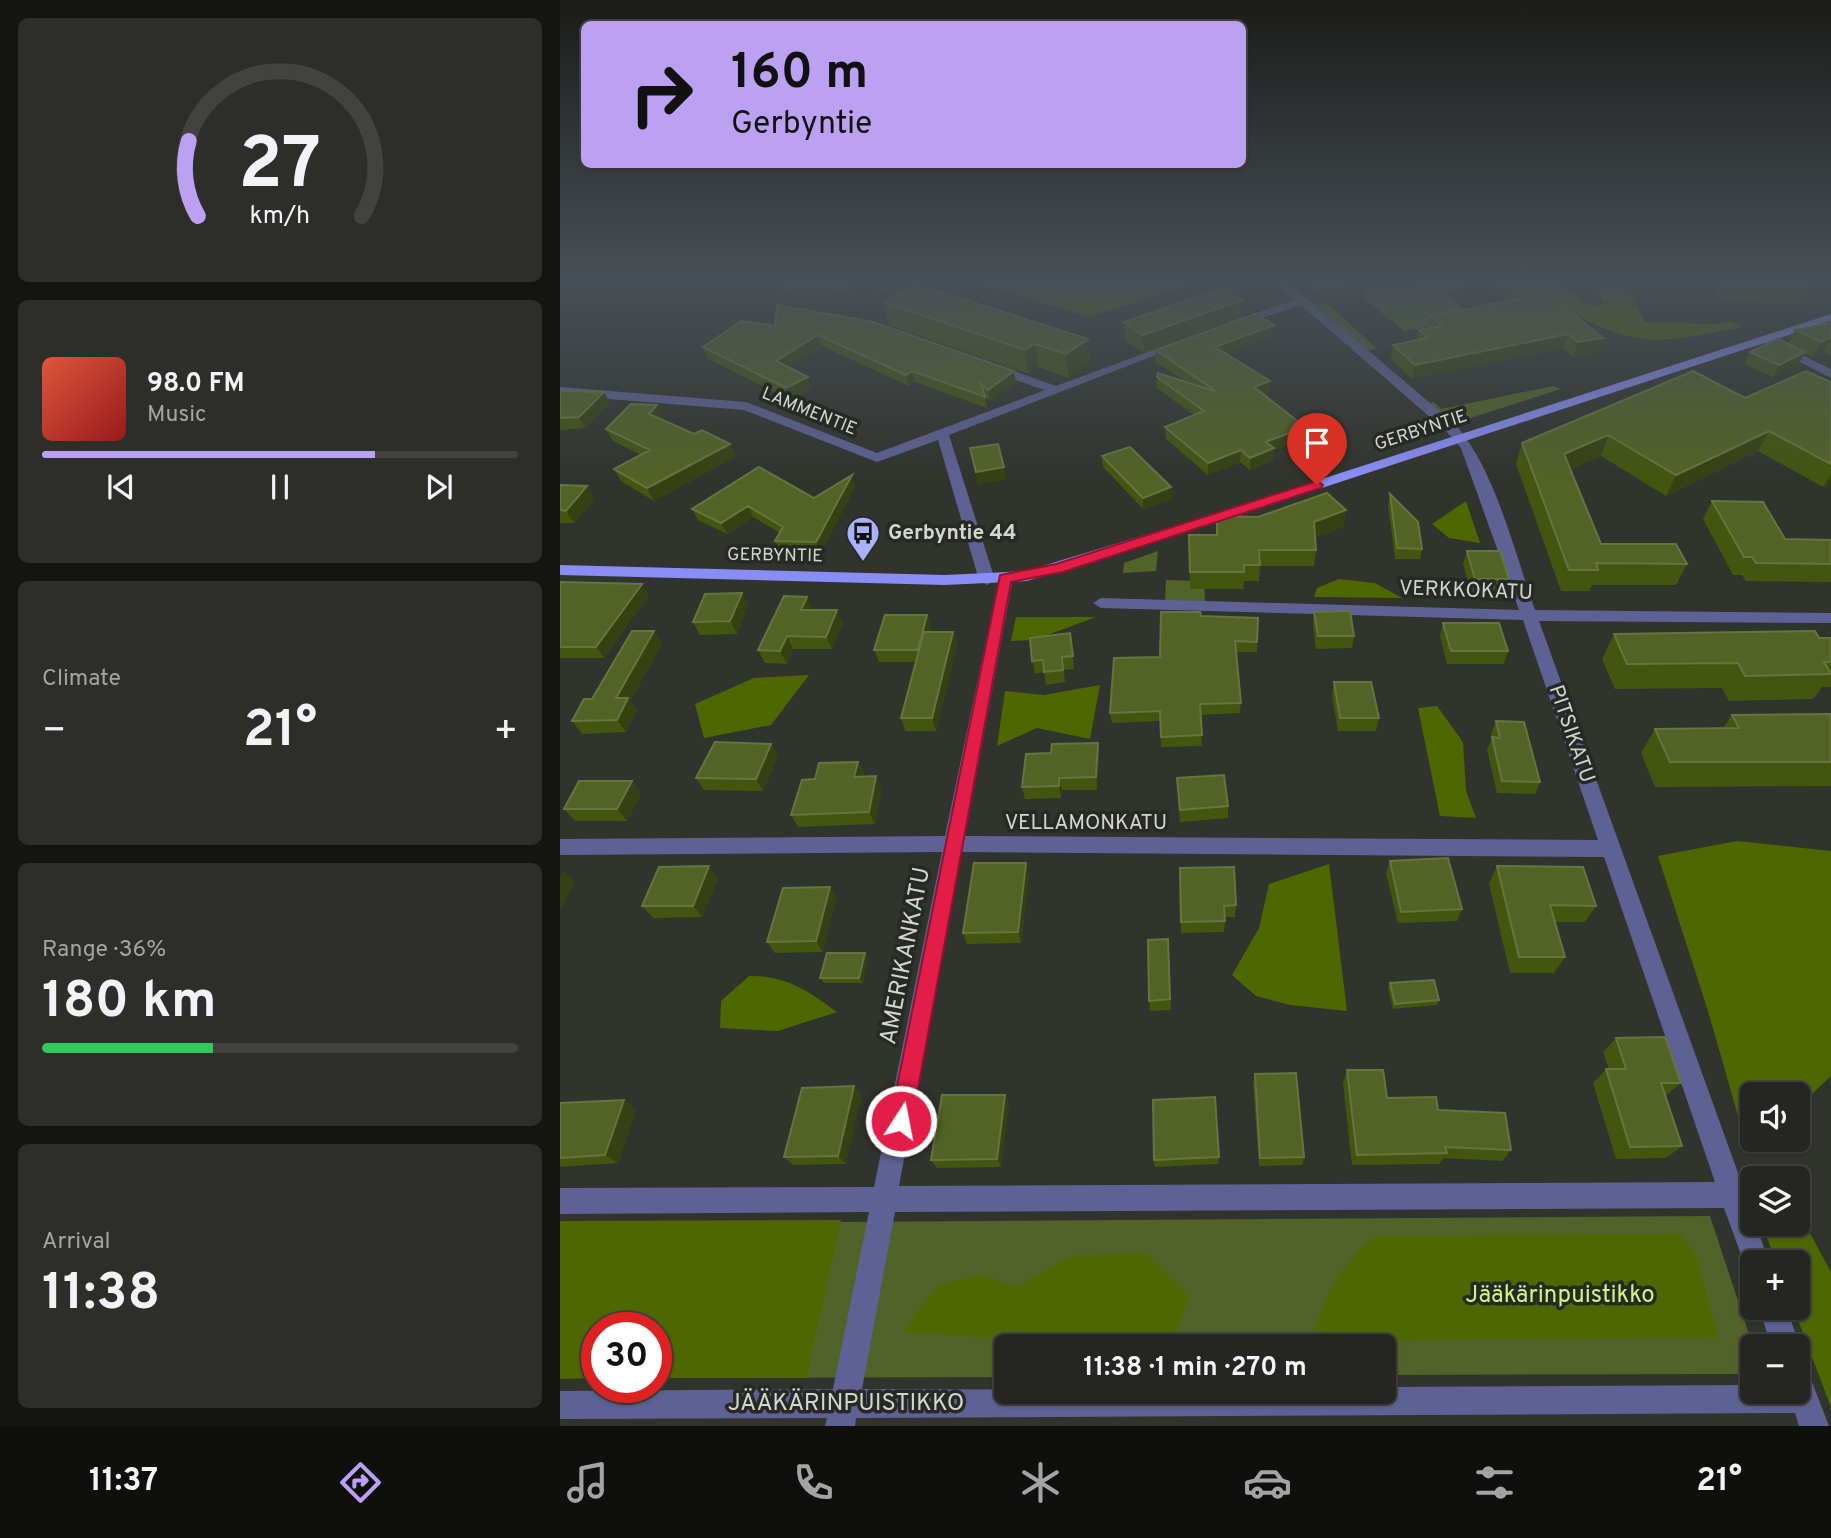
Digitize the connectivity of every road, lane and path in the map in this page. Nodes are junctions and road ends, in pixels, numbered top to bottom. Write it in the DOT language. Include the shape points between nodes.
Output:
graph roads {
  1 [pos="1176,346"];
  2 [pos="1354,346"];
  3 [pos="1743,346"];
  4 [pos="1776,346"];
  5 [pos="977,362"];
  6 [pos="1831,374"];
  7 [pos="1056,390"];
  8 [pos="560,391"];
  9 [pos="942,433"];
  10 [pos="1461,438"];
  11 [pos="560,570"];
  12 [pos="996,579"];
  13 [pos="1101,603"];
  14 [pos="1529,615"];
  15 [pos="1831,618"];
  16 [pos="955,845"];
  17 [pos="560,847"];
  18 [pos="1611,849"];
  19 [pos="1733,1195"];
  20 [pos="886,1199"];
  21 [pos="560,1201"];
  22 [pos="1752,1250"];
  23 [pos="1740,1403"];
  24 [pos="560,1405"];
  25 [pos="843,1415"];
  1 -- 7 [label="street"];
  2 -- 10 [label="street, PITSIKATU"];
  3 -- 10 [label="main road, GERBYNTIE"];
  4 -- 6 [label="street"];
  5 -- 7 [label="street"];
  7 -- 9 [label="street"];
  8 -- 9 [label="street, LAMMENTIE" via="746,405 877,458"];
  9 -- 12 [label="street, AMERIKANKATU" via="976,543"];
  10 -- 12 [label="main road, GERBYNTIE" via="1058,569"];
  10 -- 14 [label="street, PITSIKATU"];
  11 -- 12 [label="main road, GERBYNTIE"];
  12 -- 16 [label="street, AMERIKANKATU"];
  13 -- 14 [label="street, VERKKOKATU"];
  14 -- 15 [label="street, VERKKOKATU"];
  14 -- 18 [label="street, PITSIKATU"];
  16 -- 17 [label="street, VELLAMONKATU"];
  16 -- 18 [label="street, VELLAMONKATU"];
  16 -- 20 [label="street, AMERIKANKATU"];
  18 -- 19 [label="street, PITSIKATU"];
  19 -- 20 [label="street"];
  19 -- 22 [label="street, PITSIKATU"];
  20 -- 21 [label="street"];
  20 -- 25 [label="street, AMERIKANKATU"];
  23 -- 25 [label="street, JÄÄKÄRINPUISTIKKO"];
  24 -- 25 [label="street, JÄÄKÄRINPUISTIKKO"];
}
